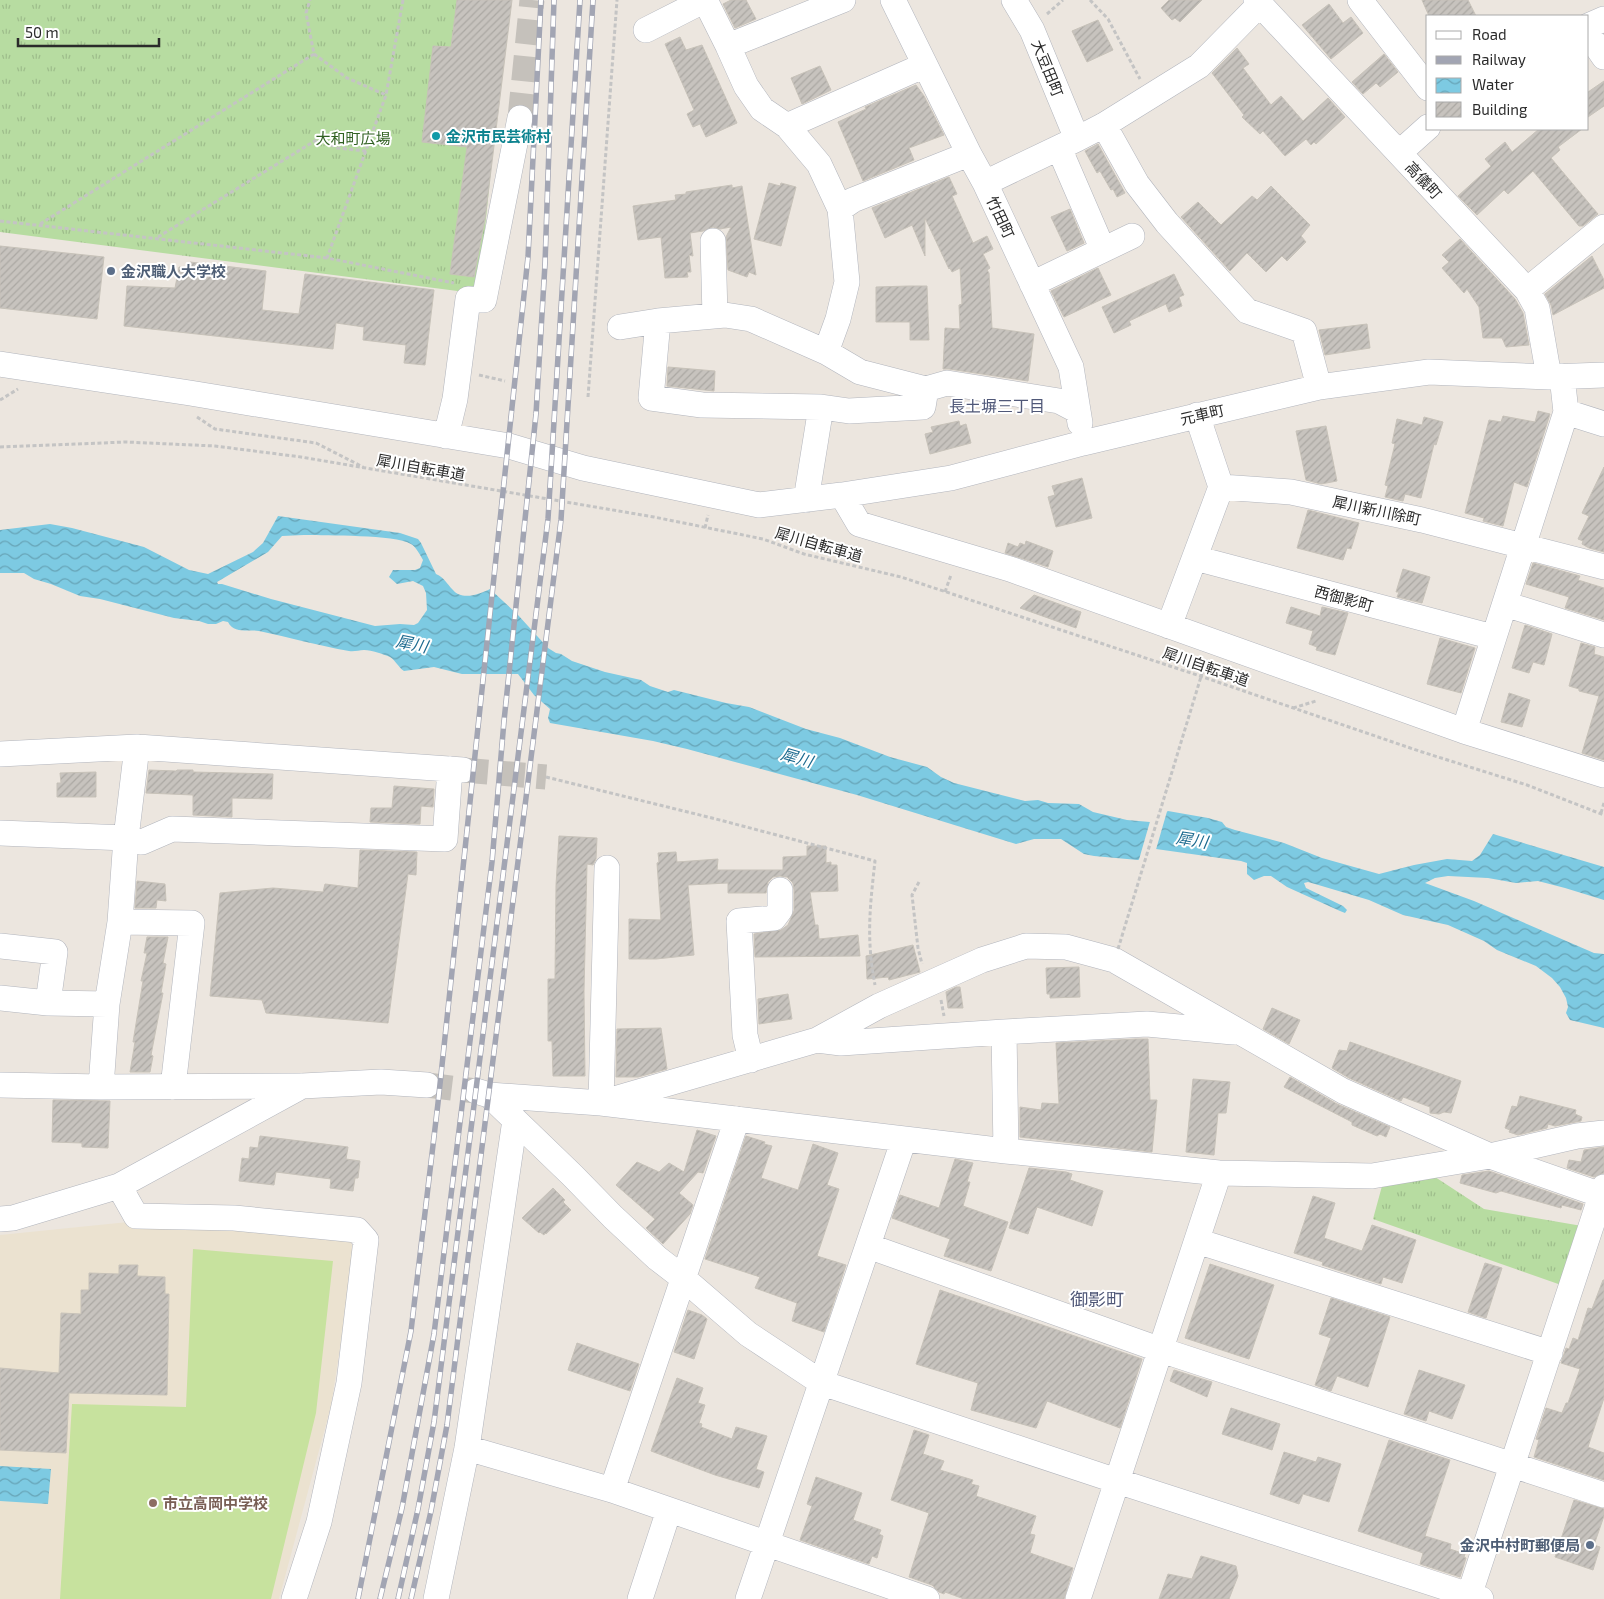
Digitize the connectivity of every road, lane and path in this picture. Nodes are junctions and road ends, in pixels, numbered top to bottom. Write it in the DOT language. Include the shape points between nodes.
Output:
graph roads {
  1 [pos="310,0"];
  2 [pos="403,0"];
  3 [pos="617,0"];
  4 [pos="705,0"];
  5 [pos="843,0"];
  6 [pos="893,0"];
  7 [pos="1014,0"];
  8 [pos="1090,0"];
  9 [pos="1360,0"];
  10 [pos="1258,2"];
  11 [pos="1604,19"];
  12 [pos="1589,26"];
  13 [pos="646,30"];
  14 [pos="1589,35"];
  15 [pos="728,46"];
  16 [pos="314,54"];
  17 [pos="1604,57"];
  18 [pos="925,66"];
  19 [pos="1426,85"];
  20 [pos="386,95"];
  21 [pos="1150,98"];
  22 [pos="520,118"];
  23 [pos="1104,125"];
  24 [pos="787,126"];
  25 [pos="1426,129"];
  26 [pos="1068,144"];
  27 [pos="366,151"];
  28 [pos="1399,153"];
  29 [pos="969,154"];
  30 [pos="985,183"];
  31 [pos="840,209"];
  32 [pos="0,221"];
  33 [pos="40,224"];
  34 [pos="1604,228"];
  35 [pos="1132,236"];
  36 [pos="157,238"];
  37 [pos="713,241"];
  38 [pos="1103,250"];
  39 [pos="327,258"];
  40 [pos="460,284"];
  41 [pos="1032,284"];
  42 [pos="1527,290"];
  43 [pos="715,316"];
  44 [pos="658,321"];
  45 [pos="620,327"];
  46 [pos="826,352"];
  47 [pos="0,364"];
  48 [pos="1604,375"];
  49 [pos="1556,376"];
  50 [pos="1319,387"];
  51 [pos="926,390"];
  52 [pos="588,397"];
  53 [pos="821,407"];
  54 [pos="1078,411"];
  55 [pos="1566,412"];
  56 [pos="192,414"];
  57 [pos="1197,414"];
  58 [pos="1604,424"];
  59 [pos="446,436"];
  60 [pos="1083,443"];
  61 [pos="0,447"];
  62 [pos="367,469"];
  63 [pos="1221,487"];
  64 [pos="842,496"];
  65 [pos="806,500"];
  66 [pos="1524,546"];
  67 [pos="1194,558"];
  68 [pos="1604,567"];
  69 [pos="1505,604"];
  70 [pos="1170,626"];
  71 [pos="1604,635"];
  72 [pos="1492,638"];
  73 [pos="1207,657"];
  74 [pos="1464,731"];
  75 [pos="137,747"];
  76 [pos="0,754"];
  77 [pos="1604,775"];
  78 [pos="546,777"];
  79 [pos="1604,803"];
  80 [pos="1602,814"];
  81 [pos="0,833"];
  82 [pos="126,838"];
  83 [pos="607,868"];
  84 [pos="919,882"];
  85 [pos="780,890"];
  86 [pos="120,922"];
  87 [pos="0,946"];
  88 [pos="1118,949"];
  89 [pos="933,982"];
  90 [pos="0,998"];
  91 [pos="48,1003"];
  92 [pos="107,1004"];
  93 [pos="879,1006"];
  94 [pos="1004,1032"];
  95 [pos="1241,1032"];
  96 [pos="946,1036"];
  97 [pos="817,1040"];
  98 [pos="751,1060"];
  99 [pos="0,1085"];
  100 [pos="427,1085"];
  101 [pos="302,1086"];
  102 [pos="101,1087"];
  103 [pos="173,1087"];
  104 [pos="601,1103"];
  105 [pos="737,1119"];
  106 [pos="515,1120"];
  107 [pos="1604,1133"];
  108 [pos="904,1139"];
  109 [pos="1006,1150"];
  110 [pos="1490,1156"];
  111 [pos="1219,1173"];
  112 [pos="119,1186"];
  113 [pos="1603,1192"];
  114 [pos="0,1219"];
  115 [pos="1197,1241"];
  116 [pos="868,1246"];
  117 [pos="684,1278"];
  118 [pos="1161,1350"];
  119 [pos="1550,1353"];
  120 [pos="822,1383"];
  121 [pos="467,1448"];
  122 [pos="1512,1465"];
  123 [pos="1118,1481"];
  124 [pos="612,1490"];
  125 [pos="1604,1496"];
  126 [pos="669,1510"];
  127 [pos="767,1544"];
  128 [pos="1473,1598"];
  129 [pos="294,1599"];
  130 [pos="436,1599"];
  131 [pos="640,1599"];
  132 [pos="748,1599"];
  133 [pos="927,1599"];
  134 [pos="1078,1599"];
  1 -- 16 [label="path" via="306,13"];
  2 -- 20 [label="path"];
  3 -- 52 [label="path"];
  4 -- 13 [label="street"];
  4 -- 15 [label="street"];
  5 -- 15 [label="street"];
  6 -- 18 [label="street, 竹田町"];
  7 -- 26 [label="street, 大豆田町" via="1032,30"];
  8 -- 21 [label="path" via="1108,19"];
  9 -- 19 [label="street"];
  10 -- 21 [label="street" via="1199,66"];
  10 -- 28 [label="street, 高儀町"];
  11 -- 12 [label="street"];
  14 -- 17 [label="street"];
  15 -- 24 [label="street" via="746,86 762,110"];
  16 -- 20 [label="path" via="346,78"];
  16 -- 33 [label="path"];
  18 -- 24 [label="street"];
  18 -- 29 [label="street, 竹田町"];
  20 -- 27 [label="path"];
  21 -- 23 [label="street"];
  22 -- 59 [label="street" via="484,300 468,298 455,400"];
  23 -- 26 [label="street"];
  23 -- 50 [label="street" via="1138,184 1167,223 1247,311 1304,332"];
  24 -- 31 [label="street" via="819,164"];
  25 -- 28 [label="street"];
  26 -- 30 [label="street"];
  26 -- 38 [label="street, 大豆田町"];
  27 -- 36 [label="path" via="338,148 318,139"];
  27 -- 39 [label="path"];
  28 -- 42 [label="street, 高儀町"];
  29 -- 30 [label="street, 竹田町"];
  29 -- 31 [label="street" via="853,200"];
  30 -- 41 [label="street, 竹田町"];
  31 -- 46 [label="street" via="847,282"];
  32 -- 33 [label="path"];
  33 -- 36 [label="path"];
  34 -- 42 [label="street"];
  35 -- 38 [label="street"];
  36 -- 39 [label="path"];
  37 -- 43 [label="street"];
  38 -- 41 [label="street"];
  39 -- 40 [label="path"];
  41 -- 54 [label="street, 竹田町" via="1071,367"];
  42 -- 49 [label="street, 高儀町" via="1537,308"];
  43 -- 44 [label="street"];
  43 -- 46 [label="street" via="751,319"];
  44 -- 45 [label="street"];
  44 -- 53 [label="street" via="652,398 702,406"];
  46 -- 51 [label="street" via="860,372"];
  47 -- 59 [label="street, 元車町"];
  48 -- 49 [label="street, 元車町"];
  49 -- 50 [label="street, 元車町" via="1430,372"];
  49 -- 55 [label="street, 高儀町"];
  50 -- 57 [label="street, 元車町"];
  51 -- 53 [label="street" via="923,407 849,411"];
  51 -- 54 [label="street" via="947,383 1059,401"];
  53 -- 65 [label="street"];
  54 -- 60 [label="street, 竹田町"];
  55 -- 58 [label="street"];
  55 -- 66 [label="street"];
  56 -- 62 [label="path" via="215,429 316,443"];
  57 -- 60 [label="street, 元車町"];
  57 -- 63 [label="street"];
  59 -- 65 [label="street, 元車町" via="509,446 583,468 759,505"];
  60 -- 64 [label="street, 元車町" via="951,478"];
  61 -- 62 [label="path, 犀川自転車道" via="126,442 215,446"];
  62 -- 80 [label="path, 犀川自転車道" via="754,537 804,554 901,577 1527,784"];
  63 -- 66 [label="street, 犀川新川除町" via="1291,492"];
  63 -- 67 [label="street"];
  64 -- 65 [label="street, 元車町"];
  64 -- 70 [label="street" via="859,524 1010,569"];
  66 -- 68 [label="street, 犀川新川除町"];
  66 -- 69 [label="street"];
  67 -- 70 [label="street"];
  67 -- 72 [label="street, 西御影町"];
  69 -- 71 [label="street"];
  69 -- 72 [label="street"];
  70 -- 74 [label="street"];
  72 -- 74 [label="street"];
  73 -- 88 [label="path, bridge"];
  74 -- 77 [label="street"];
  75 -- 76 [label="street"];
  75 -- 82 [label="street"];
  75 -- 82 [label="street" via="456,769 445,839 172,829 142,842"];
  78 -- 93 [label="path" via="875,861 869,915 870,948"];
  79 -- 80 [label="path, 犀川自転車道"];
  81 -- 82 [label="street"];
  82 -- 86 [label="street"];
  83 -- 104 [label="street"];
  84 -- 89 [label="path" via="912,894 918,948"];
  85 -- 98 [label="street" via="780,910 774,918 739,921 746,1035"];
  86 -- 92 [label="street"];
  86 -- 103 [label="street" via="192,923"];
  87 -- 91 [label="street" via="55,952"];
  89 -- 93 [label="street"];
  89 -- 95 [label="street" via="982,960 1026,946 1066,946 1114,960"];
  89 -- 96 [label="path"];
  90 -- 91 [label="street"];
  91 -- 92 [label="street"];
  92 -- 102 [label="street"];
  93 -- 97 [label="street"];
  94 -- 95 [label="street" via="1147,1024"];
  94 -- 96 [label="street"];
  94 -- 109 [label="street"];
  95 -- 110 [label="street" via="1343,1091"];
  96 -- 97 [label="street" via="841,1044"];
  97 -- 98 [label="street"];
  98 -- 104 [label="street"];
  99 -- 102 [label="street"];
  100 -- 101 [label="street" via="381,1082"];
  101 -- 103 [label="street"];
  101 -- 112 [label="street"];
  102 -- 103 [label="street"];
  104 -- 105 [label="street"];
  104 -- 106 [label="street" via="482,1093"];
  105 -- 108 [label="street"];
  105 -- 117 [label="street"];
  106 -- 117 [label="street" via="613,1218"];
  106 -- 121 [label="street"];
  107 -- 110 [label="street"];
  108 -- 109 [label="street"];
  108 -- 116 [label="street"];
  109 -- 111 [label="street"];
  110 -- 111 [label="street" via="1372,1176"];
  110 -- 113 [label="street"];
  111 -- 115 [label="street"];
  112 -- 114 [label="street" via="13,1218"];
  112 -- 129 [label="street" via="136,1216 234,1218 357,1230 366,1240 349,1384 319,1522"];
  113 -- 119 [label="street"];
  115 -- 118 [label="street"];
  115 -- 119 [label="street"];
  116 -- 118 [label="street"];
  116 -- 120 [label="street"];
  117 -- 120 [label="street" via="748,1334"];
  117 -- 124 [label="street"];
  118 -- 122 [label="street"];
  118 -- 123 [label="street"];
  119 -- 122 [label="street"];
  120 -- 123 [label="street"];
  120 -- 127 [label="street"];
  121 -- 124 [label="street"];
  121 -- 130 [label="street"];
  122 -- 125 [label="street"];
  122 -- 128 [label="street"];
  123 -- 128 [label="street"];
  123 -- 134 [label="street"];
  124 -- 126 [label="street"];
  126 -- 127 [label="street"];
  126 -- 131 [label="street"];
  127 -- 132 [label="street"];
  127 -- 133 [label="street"];
}
